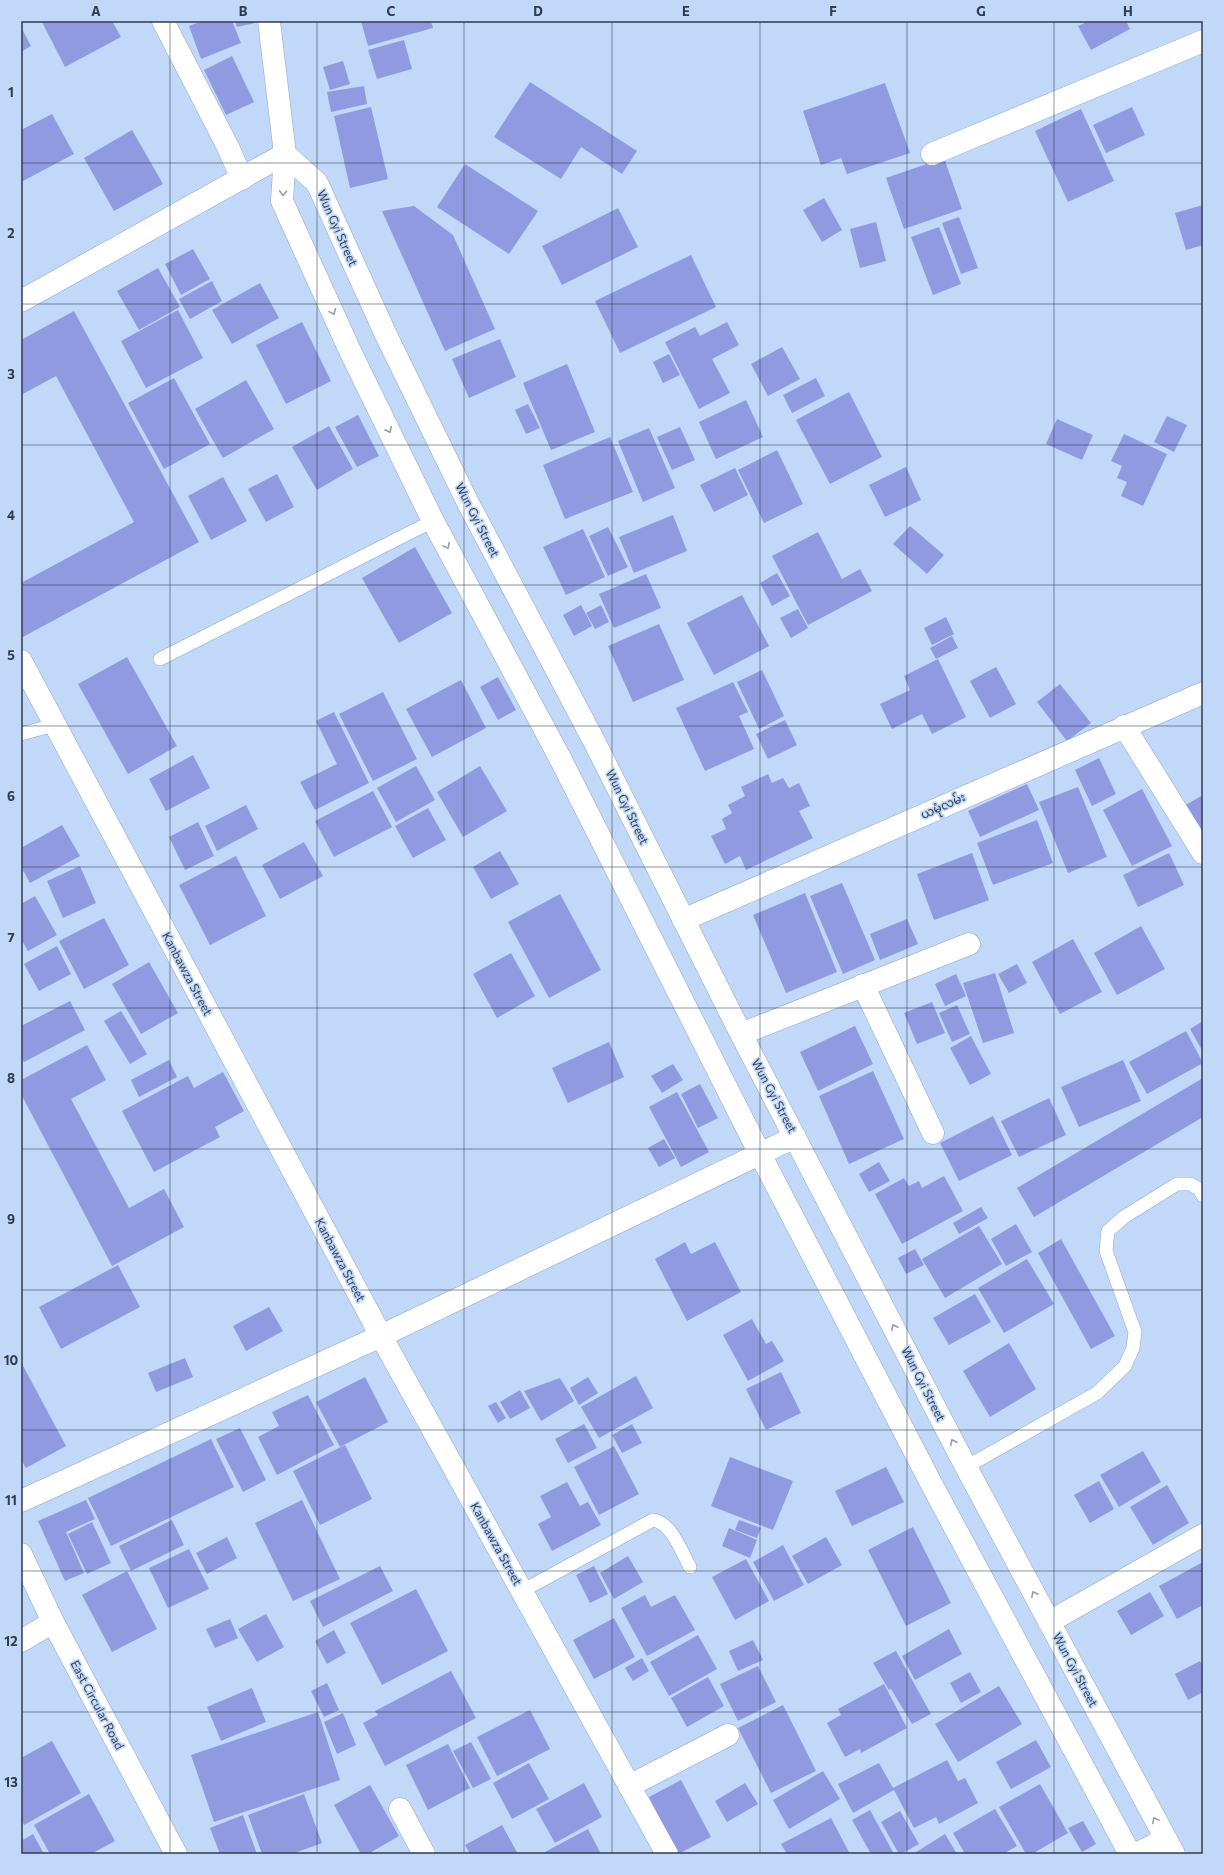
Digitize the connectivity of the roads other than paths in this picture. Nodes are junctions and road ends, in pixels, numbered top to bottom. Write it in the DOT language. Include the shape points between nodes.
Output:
graph roads {
  1 [pos="163,21"];
  2 [pos="269,21"];
  3 [pos="1203,41"];
  4 [pos="284,154"];
  5 [pos="932,154"];
  6 [pos="242,179"];
  7 [pos="21,301"];
  8 [pos="434,521"];
  9 [pos="160,659"];
  10 [pos="21,661"];
  11 [pos="1203,693"];
  12 [pos="54,725"];
  13 [pos="1124,726"];
  14 [pos="21,734"];
  15 [pos="1203,853"];
  16 [pos="683,920"];
  17 [pos="969,944"];
  18 [pos="863,985"];
  19 [pos="741,1034"];
  20 [pos="933,1133"];
  21 [pos="795,1137"];
  22 [pos="760,1154"];
  23 [pos="1203,1196"];
  24 [pos="381,1336"];
  25 [pos="966,1467"];
  26 [pos="21,1501"];
  27 [pos="1203,1535"];
  28 [pos="21,1554"];
  29 [pos="690,1567"];
  30 [pos="522,1591"];
  31 [pos="53,1622"];
  32 [pos="1049,1622"];
  33 [pos="21,1641"];
  34 [pos="728,1735"];
  35 [pos="629,1786"];
  36 [pos="400,1809"];
  37 [pos="1170,1847"];
  38 [pos="176,1854"];
  39 [pos="424,1854"];
  40 [pos="667,1854"];
  41 [pos="1130,1854"];
  42 [pos="1136,1854"];
  1 -- 6 [label="street"];
  2 -- 4 [label="street"];
  3 -- 5 [label="street"];
  4 -- 6 [label="street"];
  4 -- 8 [label="street, one-way" via="282,201 351,353"];
  4 -- 16 [label="street, Wun Gyi Street" via="317,183 386,335 468,503 594,741"];
  6 -- 7 [label="street"];
  8 -- 9 [label="lane"];
  8 -- 22 [label="street, one-way" via="560,758"];
  10 -- 12 [label="street, Kanbawza Street"];
  11 -- 13 [label="street, ယမုံလမ်း"];
  12 -- 14 [label="lane"];
  12 -- 24 [label="street, Kanbawza Street"];
  13 -- 15 [label="street"];
  13 -- 16 [label="street, ယမုံလမ်း"];
  16 -- 19 [label="street, Wun Gyi Street"];
  17 -- 18 [label="street"];
  18 -- 19 [label="street"];
  18 -- 20 [label="street"];
  19 -- 21 [label="street, Wun Gyi Street"];
  21 -- 22 [label="street"];
  25 -- 21 [label="street, Wun Gyi Street, one-way"];
  22 -- 24 [label="street"];
  22 -- 41 [label="street" via="932,1485"];
  23 -- 25 [label="lane" via="1199,1189 1190,1184 1176,1184 1124,1217 1108,1231 1106,1250 1135,1332 1133,1348 1125,1366 1097,1393"];
  24 -- 26 [label="street"];
  24 -- 30 [label="street, Kanbawza Street"];
  32 -- 25 [label="street, Wun Gyi Street, one-way"];
  27 -- 32 [label="street"];
  28 -- 31 [label="street, East Circular Road"];
  29 -- 30 [label="lane" via="667,1527 661,1521 652,1520"];
  30 -- 35 [label="street, Kanbawza Street"];
  31 -- 33 [label="street"];
  31 -- 38 [label="street, East Circular Road"];
  37 -- 32 [label="street, Wun Gyi Street, one-way"];
  34 -- 35 [label="street"];
  35 -- 40 [label="street, Kanbawza Street"];
  36 -- 39 [label="street"];
  37 -- 42 [label="street"];
}
